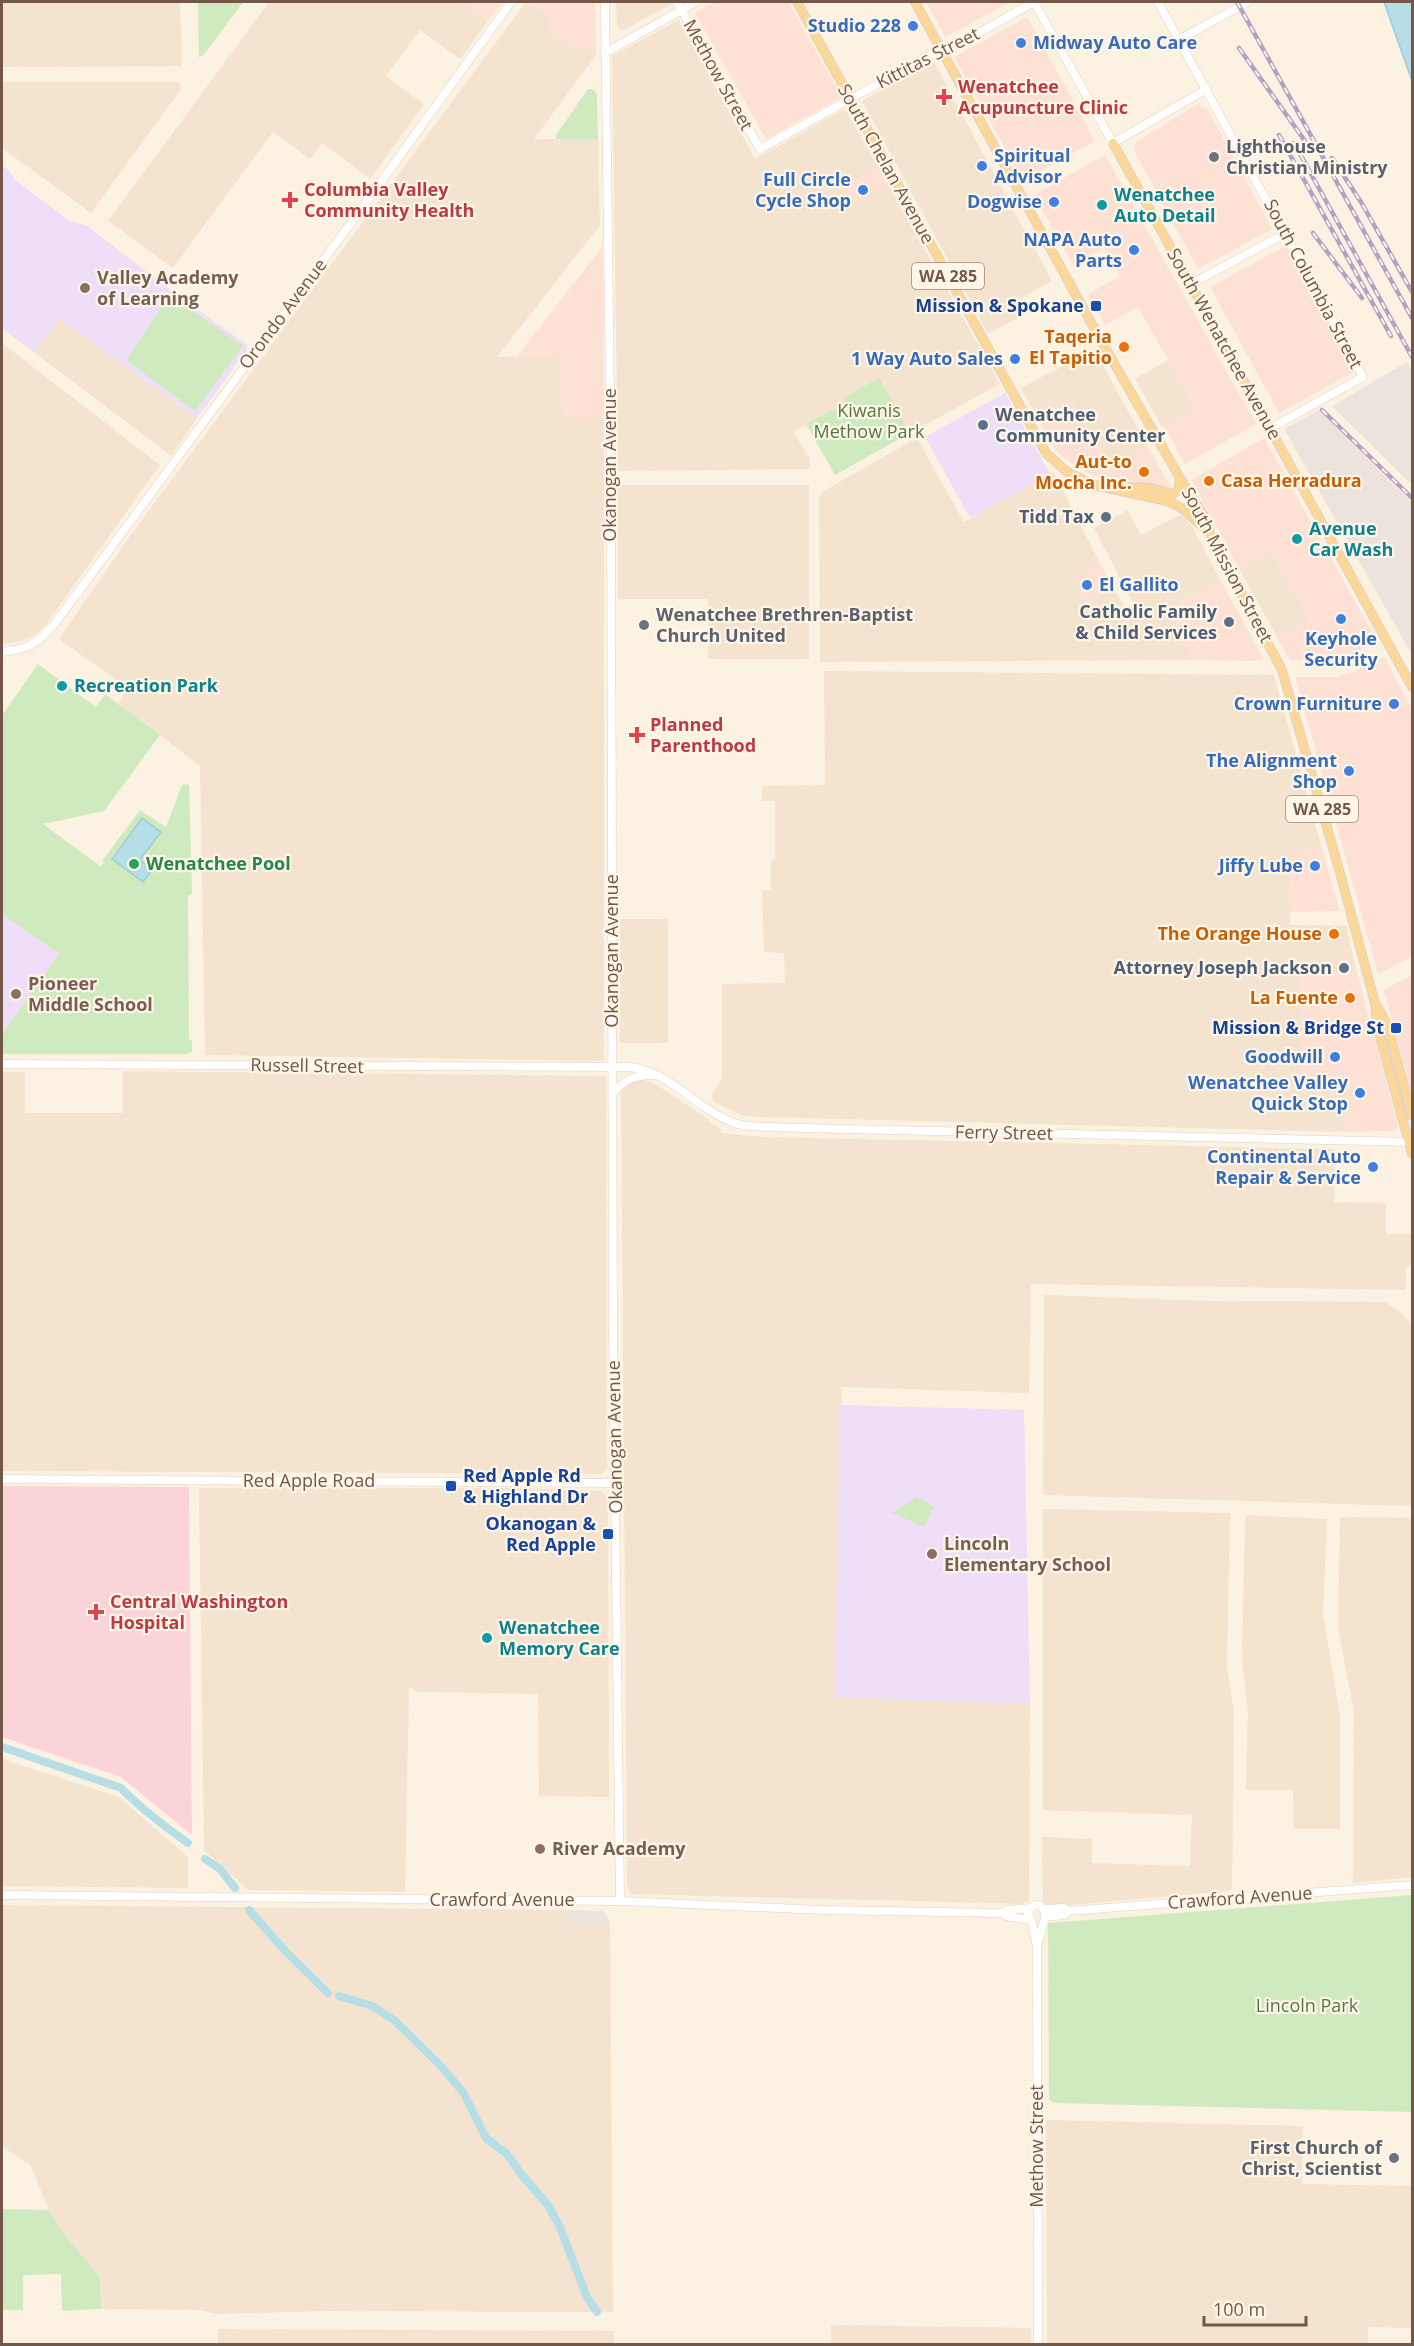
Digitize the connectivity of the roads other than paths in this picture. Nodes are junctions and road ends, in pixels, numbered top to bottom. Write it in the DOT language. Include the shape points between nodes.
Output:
graph roads {
  1 [pos="512,2"];
  2 [pos="605,2"];
  3 [pos="696,2"];
  4 [pos="797,2"];
  5 [pos="915,2"];
  6 [pos="1034,2"];
  7 [pos="1158,2"];
  8 [pos="1248,2"];
  9 [pos="679,5"];
  10 [pos="1179,39"];
  11 [pos="941,51"];
  12 [pos="605,53"];
  13 [pos="1207,89"];
  14 [pos="850,99"];
  15 [pos="1113,143"];
  16 [pos="759,149"];
  17 [pos="1286,233"];
  18 [pos="1191,284"];
  19 [pos="1271,428"];
  20 [pos="1180,478"];
  21 [pos="1116,490"];
  22 [pos="1210,534"];
  23 [pos="2,652"];
  24 [pos="1413,687"];
  25 [pos="1375,1004"];
  26 [pos="2,1064"];
  27 [pos="613,1067"];
  28 [pos="660,1075"];
  29 [pos="613,1093"];
  30 [pos="1413,1116"];
  31 [pos="1411,1142"];
  32 [pos="1413,1155"];
  33 [pos="2,1479"];
  34 [pos="616,1483"];
  35 [pos="1413,1885"];
  36 [pos="2,1895"];
  37 [pos="620,1901"];
  38 [pos="1030,1908"];
  39 [pos="1003,1913"];
  40 [pos="1044,1916"];
  41 [pos="1031,1921"];
  42 [pos="1037,1947"];
  43 [pos="1038,2344"];
  1 -- 23 [label="street, Orondo Avenue" via="53,626 40,641 22,650"];
  2 -- 12 [label="street, Okanogan Avenue"];
  3 -- 9 [label="street"];
  4 -- 14 [label="main road, South Chelan Avenue / WA 285"];
  5 -- 11 [label="main road, South Mission Street / WA 285"];
  6 -- 11 [label="street, Kittitas Street"];
  6 -- 15 [label="street, South Wenatchee Avenue"];
  7 -- 10 [label="street, South Columbia Street"];
  8 -- 10 [label="street"];
  9 -- 12 [label="street"];
  9 -- 16 [label="street, Methow Street"];
  10 -- 13 [label="street, South Columbia Street"];
  11 -- 14 [label="street, Kittitas Street"];
  11 -- 20 [label="main road, South Mission Street / WA 285"];
  12 -- 27 [label="street, Okanogan Avenue"];
  13 -- 15 [label="street"];
  13 -- 17 [label="street, South Columbia Street"];
  14 -- 16 [label="street, Kittitas Street"];
  14 -- 21 [label="main road, South Chelan Avenue / WA 285" via="1046,453 1076,477"];
  15 -- 18 [label="main road, South Wenatchee Avenue"];
  17 -- 18 [label="street"];
  17 -- 19 [label="street, South Columbia Street" via="1363,377"];
  18 -- 19 [label="main road, South Wenatchee Avenue"];
  19 -- 24 [label="main road, South Wenatchee Avenue"];
  20 -- 21 [label="main road" via="1178,490 1172,495 1131,486"];
  20 -- 22 [label="main road, South Mission Street / WA 285" via="1205,517"];
  21 -- 22 [label="main road, WA 285" via="1167,501 1185,510"];
  22 -- 25 [label="main road, South Mission Street / WA 285" via="1282,670"];
  25 -- 30 [label="main road, South Mission Street / WA 285" via="1387,1024"];
  25 -- 31 [label="main road, South Mission Street / WA 285" via="1377,1026"];
  26 -- 27 [label="street, Russell Street"];
  27 -- 28 [label="street, Ferry Street" via="645,1069"];
  27 -- 29 [label="street, Okanogan Avenue"];
  28 -- 29 [label="street" via="631,1077"];
  28 -- 31 [label="street, Ferry Street" via="729,1121 762,1127"];
  29 -- 34 [label="street, Okanogan Avenue"];
  31 -- 32 [label="main road, South Mission Street / WA 285"];
  33 -- 34 [label="street, Red Apple Road"];
  34 -- 37 [label="street, Okanogan Avenue"];
  35 -- 40 [label="street, Crawford Avenue"];
  36 -- 37 [label="street, Crawford Avenue"];
  37 -- 39 [label="street, Crawford Avenue"];
  38 -- 39 [label="street, Crawford Avenue"];
  38 -- 40 [label="street" via="1038,1905"];
  38 -- 41 [label="street, Methow Street"];
  39 -- 41 [label="street, Crawford Avenue"];
  40 -- 41 [label="street" via="1038,1923"];
  40 -- 42 [label="street, Methow Street"];
  41 -- 42 [label="street, Methow Street"];
  42 -- 43 [label="street, Methow Street"];
}
